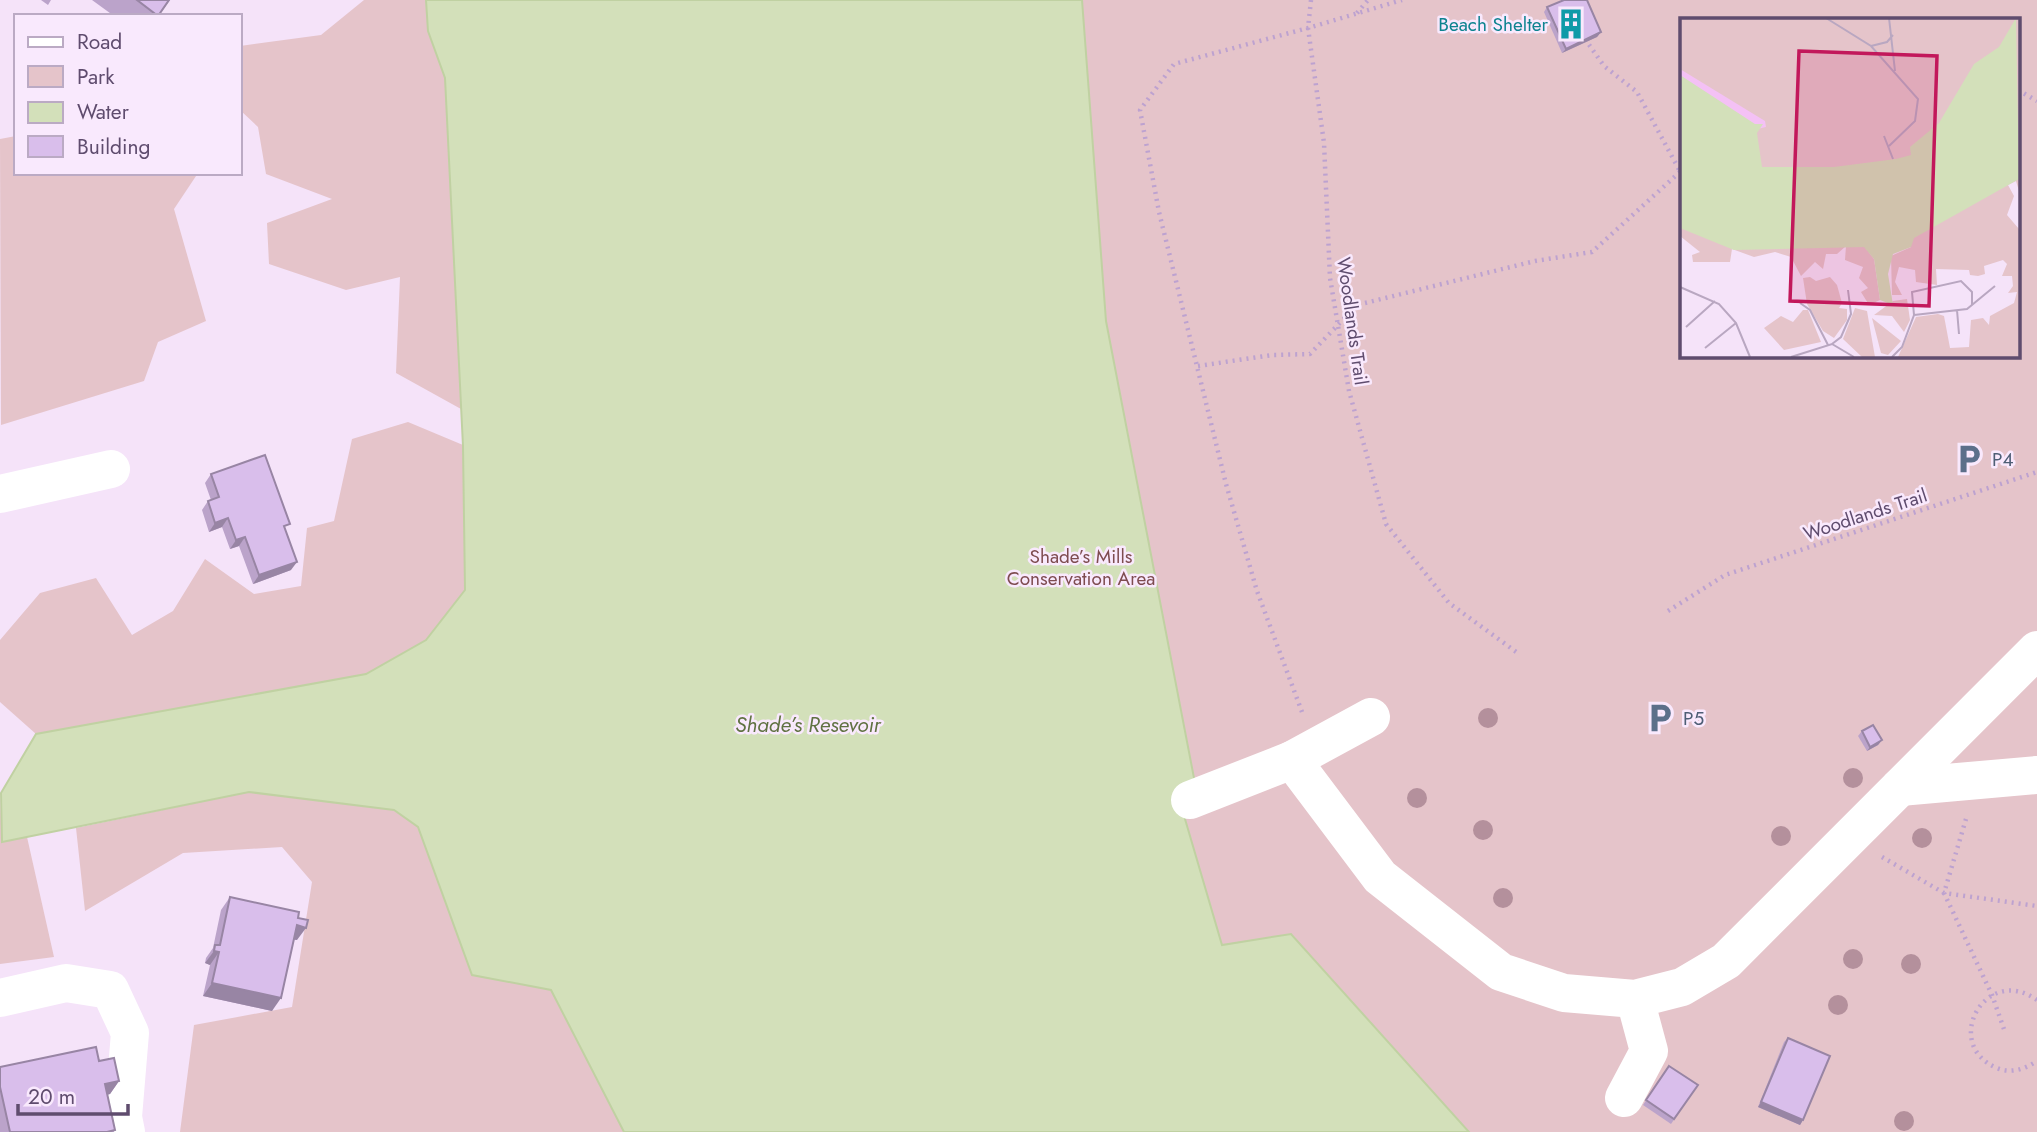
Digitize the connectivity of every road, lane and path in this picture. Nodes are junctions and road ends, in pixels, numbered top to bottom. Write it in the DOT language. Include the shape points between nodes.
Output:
graph roads {
  1 [pos="1311,0"];
  2 [pos="1368,0"];
  3 [pos="1402,0"];
  4 [pos="1357,14"];
  5 [pos="1308,28"];
  6 [pos="1581,34"];
  7 [pos="2020,91"];
  8 [pos="2037,101"];
  9 [pos="1680,170"];
  10 [pos="1680,173"];
  11 [pos="1338,325"];
  12 [pos="1198,366"];
  13 [pos="110,469"];
  14 [pos="2037,472"];
  15 [pos="0,494"];
  16 [pos="1668,611"];
  17 [pos="2037,650"];
  18 [pos="1519,654"];
  19 [pos="1371,717"];
  20 [pos="1292,760"];
  21 [pos="2037,775"];
  22 [pos="1976,780"];
  23 [pos="1900,787"];
  24 [pos="1190,800"];
  25 [pos="1846,841"];
  26 [pos="1944,893"];
  27 [pos="2037,906"];
  28 [pos="1992,995"];
  29 [pos="0,998"];
  30 [pos="1635,999"];
  31 [pos="2037,1000"];
  32 [pos="2005,1032"];
  33 [pos="2037,1061"];
  34 [pos="1624,1098"];
  35 [pos="127,1132"];
  1 -- 5 [label="path, Woodlands Trail"];
  2 -- 4 [label="path"];
  3 -- 4 [label="path"];
  4 -- 5 [label="path"];
  5 -- 11 [label="path, Woodlands Trail" via="1324,144 1330,278"];
  5 -- 12 [label="path" via="1174,64 1140,110 1159,212"];
  6 -- 9 [label="path" via="1604,65 1637,92"];
  7 -- 8 [label="path"];
  10 -- 11 [label="path" via="1592,252 1535,261 1357,304"];
  11 -- 12 [label="path" via="1310,354"];
  11 -- 18 [label="path, Woodlands Trail" via="1349,391 1386,524 1449,604"];
  12 -- 20 [label="path" via="1257,591 1305,720"];
  13 -- 15 [label="lane"];
  14 -- 16 [label="path, Woodlands Trail" via="1725,575"];
  17 -- 23 [label="lane"];
  19 -- 20 [label="lane"];
  20 -- 24 [label="lane"];
  20 -- 30 [label="lane" via="1380,877 1501,971 1564,993"];
  21 -- 22 [label="lane"];
  22 -- 23 [label="lane"];
  22 -- 26 [label="path"];
  23 -- 25 [label="lane"];
  25 -- 26 [label="path"];
  25 -- 30 [label="lane" via="1726,961 1682,987"];
  26 -- 27 [label="path"];
  26 -- 28 [label="path"];
  28 -- 31 [label="path" via="2017,991"];
  28 -- 32 [label="path"];
  28 -- 33 [label="path" via="1974,1015 1972,1042 1978,1055 2001,1070 2028,1068"];
  29 -- 35 [label="lane" via="66,983 110,990 130,1033 123,1117"];
  30 -- 34 [label="lane" via="1649,1051"];
}
